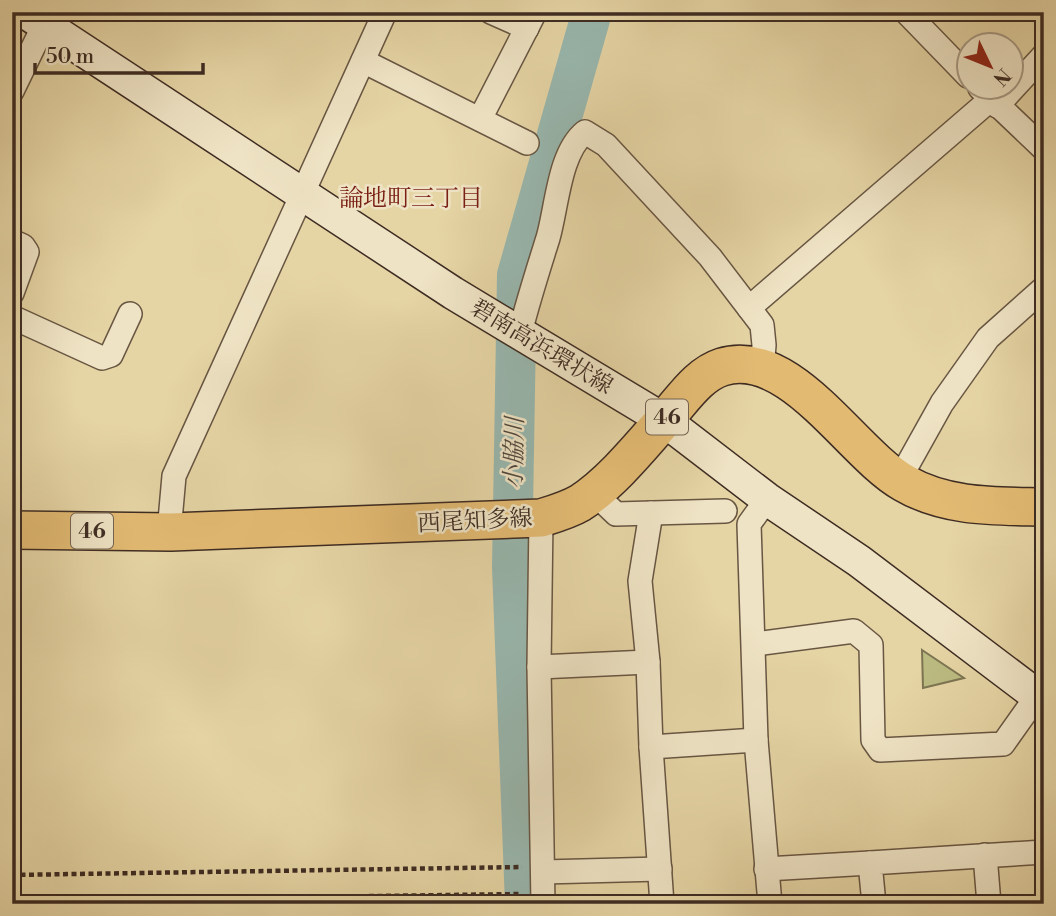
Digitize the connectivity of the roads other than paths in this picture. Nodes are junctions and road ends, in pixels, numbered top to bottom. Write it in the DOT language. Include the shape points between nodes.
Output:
graph roads {
  1 [pos="385,12"];
  2 [pos="491,12"];
  3 [pos="906,12"];
  4 [pos="35,19"];
  5 [pos="531,20"];
  6 [pos="1044,55"];
  7 [pos="363,61"];
  8 [pos="954,62"];
  9 [pos="1024,71"];
  10 [pos="12,91"];
  11 [pos="984,102"];
  12 [pos="993,102"];
  13 [pos="480,119"];
  14 [pos="527,143"];
  15 [pos="1044,149"];
  16 [pos="302,193"];
  17 [pos="12,241"];
  18 [pos="1044,288"];
  19 [pos="12,293"];
  20 [pos="749,308"];
  21 [pos="130,314"];
  22 [pos="12,317"];
  23 [pos="520,333"];
  24 [pos="762,370"];
  25 [pos="664,420"];
  26 [pos="899,480"];
  27 [pos="593,492"];
  28 [pos="767,499"];
  29 [pos="1044,507"];
  30 [pos="725,511"];
  31 [pos="651,513"];
  32 [pos="541,518"];
  33 [pos="12,530"];
  34 [pos="170,532"];
  35 [pos="754,644"];
  36 [pos="648,662"];
  37 [pos="539,667"];
  38 [pos="1040,699"];
  39 [pos="756,740"];
  40 [pos="651,747"];
  41 [pos="1044,852"];
  42 [pos="985,855"];
  43 [pos="870,863"];
  44 [pos="660,869"];
  45 [pos="766,869"];
  46 [pos="543,884"];
  47 [pos="662,904"];
  48 [pos="770,904"];
  49 [pos="874,904"];
  50 [pos="989,904"];
  1 -- 7 [label="street"];
  2 -- 5 [label="street"];
  3 -- 8 [label="street"];
  4 -- 10 [label="street"];
  4 -- 16 [label="main road, 碧南高浜環状線"];
  5 -- 13 [label="street"];
  6 -- 9 [label="street"];
  7 -- 13 [label="street"];
  7 -- 16 [label="street"];
  11 -- 20 [label="street"];
  12 -- 15 [label="street"];
  13 -- 14 [label="street"];
  16 -- 23 [label="main road, 碧南高浜環状線"];
  16 -- 34 [label="street" via="174,476"];
  17 -- 19 [label="street" via="27,252"];
  18 -- 26 [label="street" via="988,338 942,403"];
  20 -- 23 [label="street" via="710,257 635,176 606,145 585,132 566,160"];
  20 -- 24 [label="street" via="762,325"];
  21 -- 22 [label="street" via="111,355 102,358"];
  23 -- 25 [label="main road, 碧南高浜環状線"];
  24 -- 25 [label="main road, 西尾知多線 / 46" via="745,365 722,367 701,379"];
  24 -- 26 [label="main road, 西尾知多線 / 46" via="810,396"];
  25 -- 27 [label="main road, 西尾知多線 / 46"];
  25 -- 28 [label="main road, 碧南高浜環状線"];
  26 -- 29 [label="main road, 西尾知多線 / 46" via="941,499 975,506"];
  27 -- 31 [label="street" via="616,514"];
  27 -- 32 [label="main road, 西尾知多線 / 46"];
  28 -- 35 [label="street" via="749,524"];
  28 -- 38 [label="main road, 碧南高浜環状線" via="859,561"];
  30 -- 31 [label="street"];
  31 -- 36 [label="street" via="640,581"];
  32 -- 34 [label="main road, 西尾知多線 / 46"];
  32 -- 37 [label="street"];
  33 -- 34 [label="main road, 西尾知多線 / 46"];
  35 -- 38 [label="street" via="854,631 871,645 873,740 880,750 1003,744"];
  35 -- 39 [label="street"];
  36 -- 37 [label="street"];
  36 -- 40 [label="street"];
  37 -- 46 [label="street"];
  39 -- 40 [label="street"];
  39 -- 45 [label="street"];
  40 -- 44 [label="street"];
  41 -- 42 [label="street"];
  42 -- 43 [label="street"];
  42 -- 50 [label="street"];
  43 -- 45 [label="street"];
  43 -- 49 [label="street"];
  44 -- 46 [label="street"];
  44 -- 47 [label="street"];
  45 -- 48 [label="street"];
}
